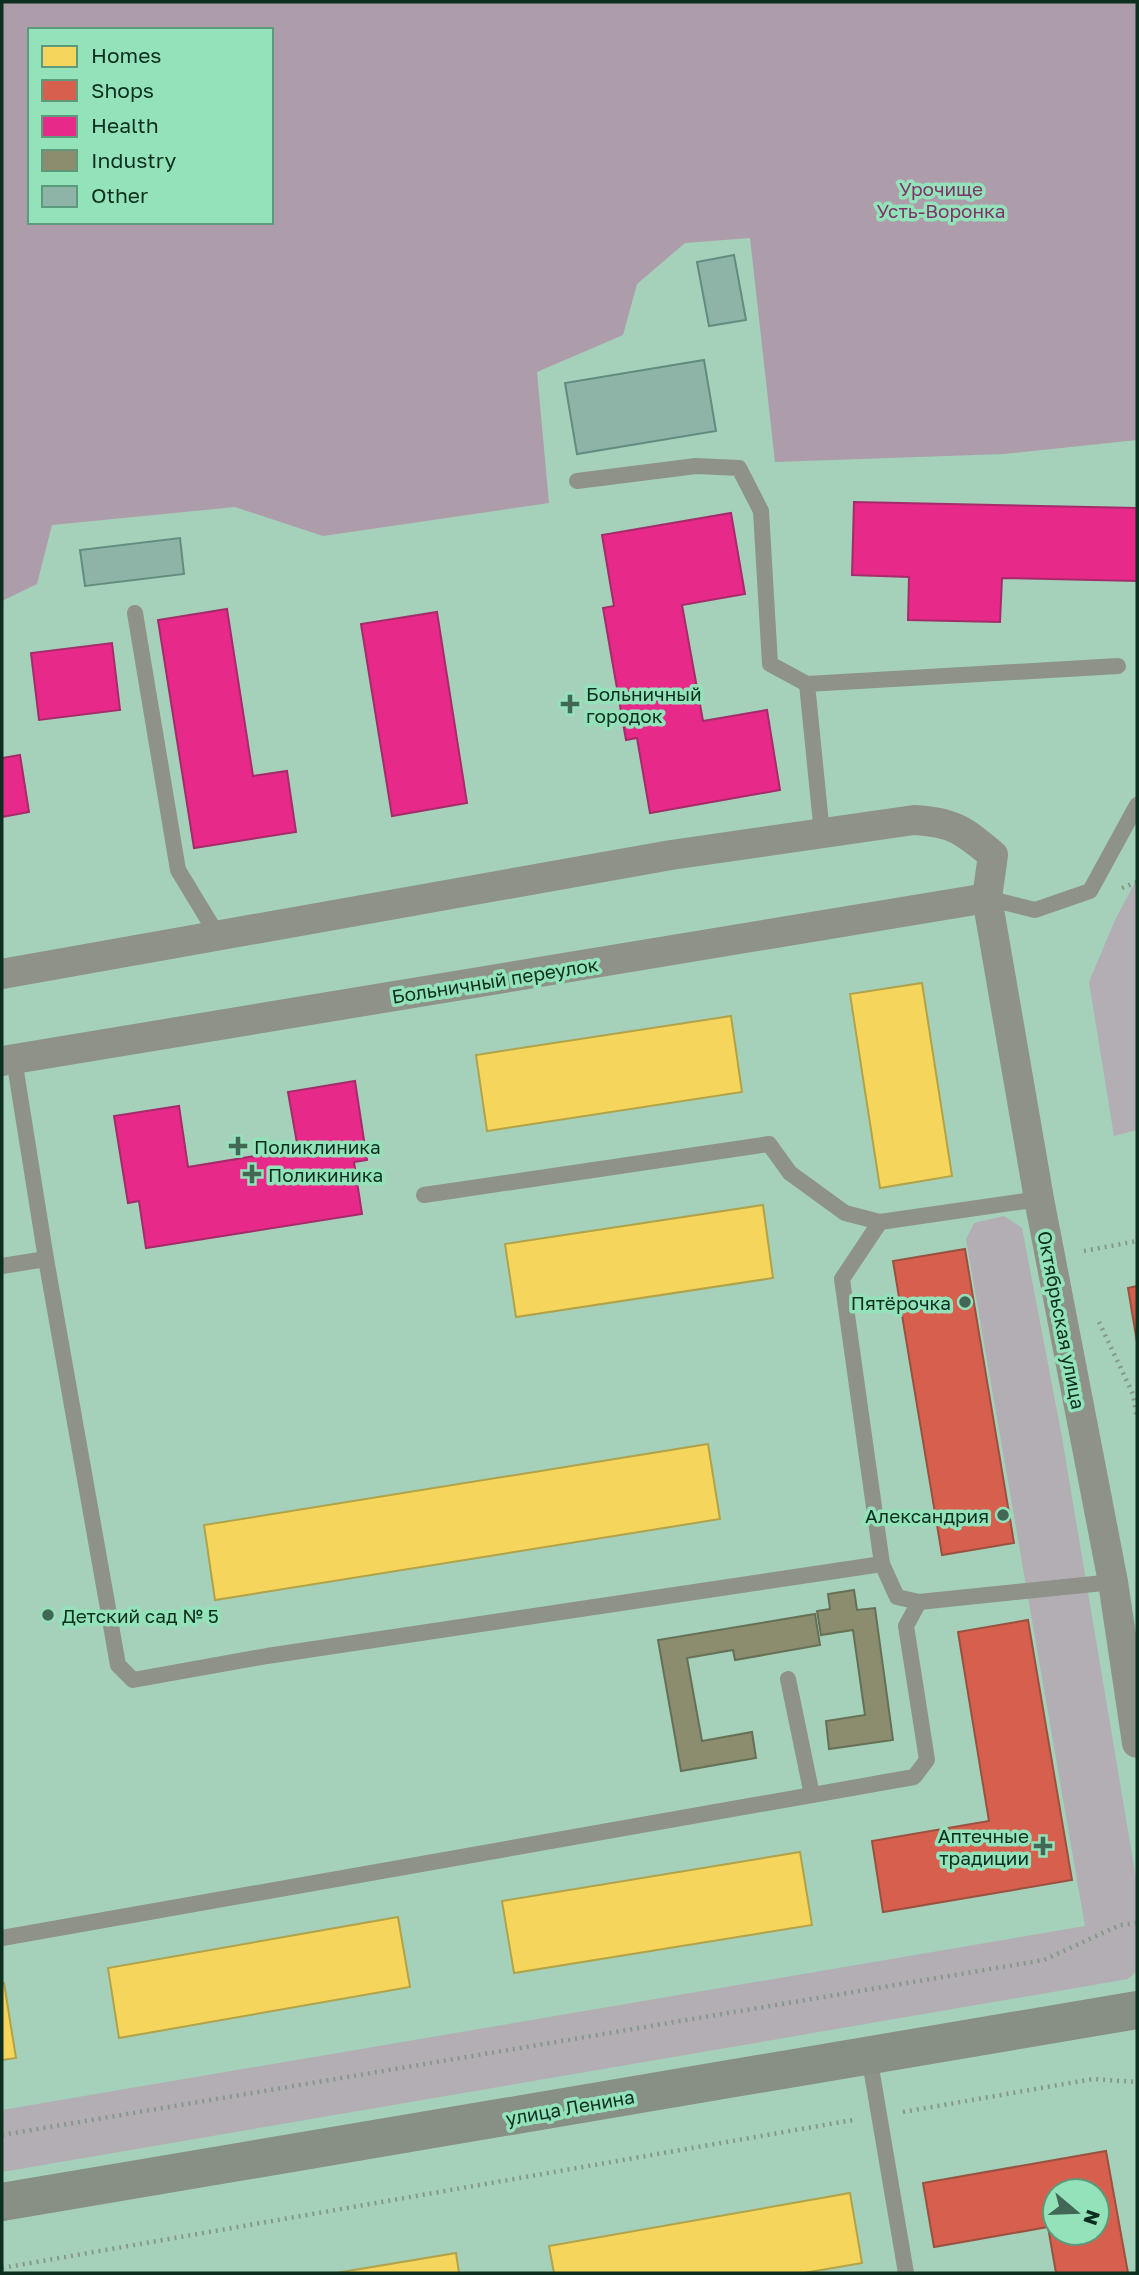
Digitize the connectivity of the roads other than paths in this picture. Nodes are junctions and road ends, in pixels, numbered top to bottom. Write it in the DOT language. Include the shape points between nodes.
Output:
graph roads {
  1 [pos="578,481"];
  2 [pos="135,613"];
  3 [pos="1118,666"];
  4 [pos="807,684"];
  5 [pos="1137,805"];
  6 [pos="822,834"];
  7 [pos="987,898"];
  8 [pos="218,936"];
  9 [pos="2,974"];
  10 [pos="8,1060"];
  11 [pos="424,1195"];
  12 [pos="1039,1199"];
  13 [pos="880,1222"];
  14 [pos="47,1259"];
  15 [pos="2,1266"];
  16 [pos="882,1564"];
  17 [pos="1113,1583"];
  18 [pos="919,1602"];
  19 [pos="788,1679"];
  20 [pos="1137,1743"];
  21 [pos="812,1795"];
  22 [pos="2,1938"];
  23 [pos="1137,2011"];
  24 [pos="869,2056"];
  25 [pos="2,2203"];
  26 [pos="906,2273"];
  1 -- 4 [label="lane" via="696,466 739,468 761,511 770,664"];
  2 -- 8 [label="lane" via="178,870"];
  3 -- 4 [label="lane"];
  4 -- 6 [label="lane"];
  5 -- 7 [label="lane" via="1090,891 1035,910"];
  6 -- 7 [label="street, Октябрьская улица" via="914,820 943,821 993,855"];
  6 -- 8 [label="street" via="658,858"];
  7 -- 10 [label="street, Больничный переулок"];
  7 -- 12 [label="street, Октябрьская улица"];
  8 -- 9 [label="street"];
  10 -- 14 [label="lane"];
  11 -- 13 [label="lane" via="769,1144 790,1173 845,1213"];
  12 -- 13 [label="lane"];
  12 -- 17 [label="street, Октябрьская улица"];
  13 -- 16 [label="lane" via="842,1279"];
  14 -- 15 [label="lane"];
  14 -- 16 [label="lane" via="118,1665 133,1679"];
  16 -- 18 [label="lane" via="897,1597"];
  17 -- 18 [label="lane"];
  17 -- 20 [label="street, Октябрьская улица"];
  18 -- 21 [label="lane" via="906,1626 927,1759 914,1777"];
  19 -- 21 [label="lane"];
  21 -- 22 [label="lane"];
  23 -- 24 [label="main road, улица Ленина"];
  24 -- 25 [label="main road, улица Ленина"];
  24 -- 26 [label="lane"];
}
